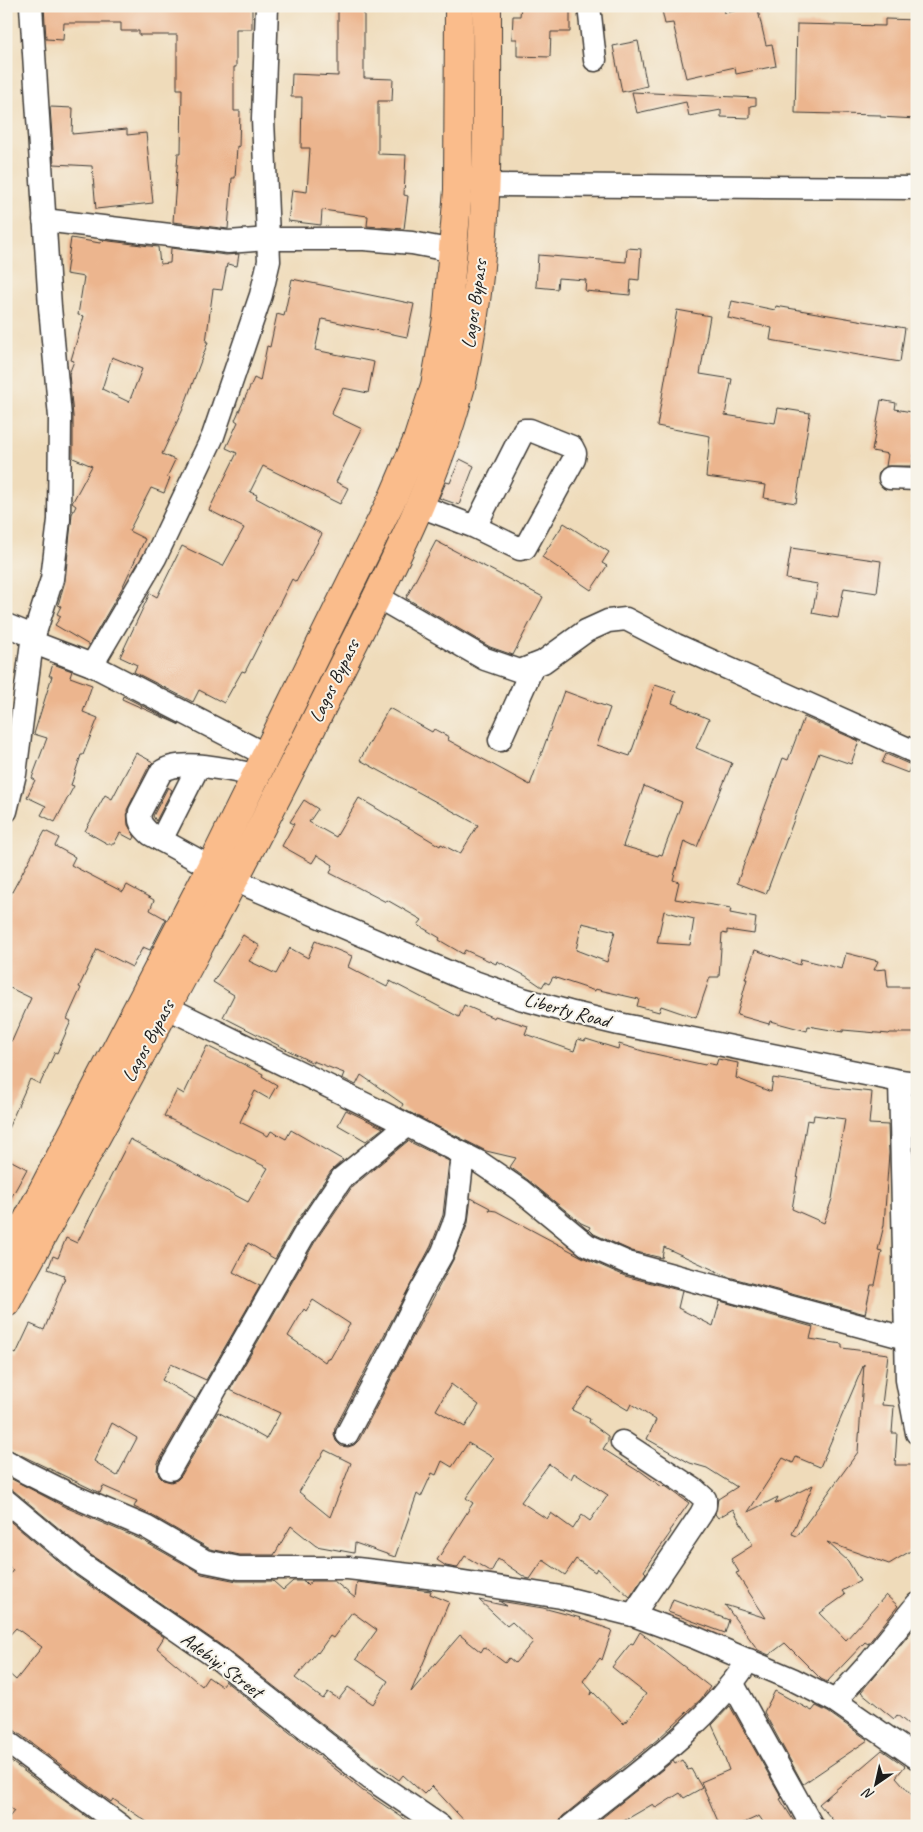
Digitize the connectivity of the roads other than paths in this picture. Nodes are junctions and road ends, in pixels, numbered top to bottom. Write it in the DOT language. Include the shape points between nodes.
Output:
graph roads {
  1 [pos="31,6"];
  2 [pos="267,6"];
  3 [pos="460,6"];
  4 [pos="487,6"];
  5 [pos="589,6"];
  6 [pos="596,60"];
  7 [pos="486,185"];
  8 [pos="917,188"];
  9 [pos="44,220"];
  10 [pos="268,239"];
  11 [pos="454,251"];
  12 [pos="890,478"];
  13 [pos="917,480"];
  14 [pos="420,506"];
  15 [pos="475,527"];
  16 [pos="376,596"];
  17 [pos="6,625"];
  18 [pos="33,639"];
  19 [pos="92,665"];
  20 [pos="533,666"];
  21 [pos="500,740"];
  22 [pos="917,753"];
  23 [pos="261,765"];
  24 [pos="198,767"];
  25 [pos="6,811"];
  26 [pos="161,840"];
  27 [pos="222,874"];
  28 [pos="166,1007"];
  29 [pos="908,1082"];
  30 [pos="407,1125"];
  31 [pos="463,1154"];
  32 [pos="6,1262"];
  33 [pos="6,1303"];
  34 [pos="905,1338"];
  35 [pos="917,1433"];
  36 [pos="346,1434"];
  37 [pos="622,1442"];
  38 [pos="6,1461"];
  39 [pos="170,1468"];
  40 [pos="6,1500"];
  41 [pos="917,1604"];
  42 [pos="633,1616"];
  43 [pos="749,1660"];
  44 [pos="733,1684"];
  45 [pos="835,1701"];
  46 [pos="6,1741"];
  47 [pos="917,1758"];
  48 [pos="121,1826"];
  49 [pos="440,1826"];
  50 [pos="571,1826"];
  51 [pos="812,1826"];
  1 -- 9 [label="street"];
  2 -- 10 [label="street" via="263,118"];
  3 -- 11 [label="main road, Lagos Bypass" via="458,190"];
  4 -- 7 [label="main road, Lagos Bypass"];
  5 -- 6 [label="street"];
  7 -- 8 [label="street"];
  7 -- 14 [label="main road, Lagos Bypass" via="482,252 460,391"];
  9 -- 10 [label="street" via="228,242"];
  9 -- 18 [label="street" via="60,417 59,520 52,579"];
  10 -- 11 [label="street" via="364,239"];
  10 -- 19 [label="street" via="269,261 261,295 213,436 155,558"];
  11 -- 23 [label="main road, Lagos Bypass" via="447,318 436,375 417,441 386,512"];
  12 -- 13 [label="street"];
  14 -- 15 [label="street"];
  14 -- 16 [label="main road, Lagos Bypass"];
  15 -- 15 [label="street" via="520,549 525,548 574,459 572,447 524,430"];
  16 -- 20 [label="street" via="485,659 520,670"];
  16 -- 27 [label="main road, Lagos Bypass" via="292,767"];
  17 -- 18 [label="street"];
  18 -- 19 [label="street"];
  18 -- 25 [label="street" via="15,774"];
  19 -- 23 [label="street"];
  20 -- 21 [label="street"];
  20 -- 22 [label="street" via="586,631 608,620 626,619"];
  23 -- 24 [label="street, Liberty Road"];
  23 -- 27 [label="main road, Lagos Bypass"];
  24 -- 26 [label="street"];
  24 -- 26 [label="street, Liberty Road" via="179,765 161,772 140,812 138,819 142,826"];
  26 -- 27 [label="street, Liberty Road"];
  27 -- 28 [label="main road, Lagos Bypass"];
  27 -- 29 [label="street, Liberty Road" via="460,977 523,999 619,1024"];
  27 -- 32 [label="main road, Lagos Bypass"];
  28 -- 30 [label="street"];
  28 -- 33 [label="main road, Lagos Bypass"];
  29 -- 34 [label="street"];
  30 -- 31 [label="street"];
  30 -- 39 [label="street" via="342,1178 305,1233"];
  31 -- 34 [label="street" via="520,1190 587,1245 628,1263"];
  31 -- 36 [label="street" via="456,1218 443,1252"];
  34 -- 35 [label="street" via="907,1380"];
  37 -- 42 [label="street" via="705,1499 705,1506"];
  38 -- 42 [label="street" via="71,1495 146,1526 205,1560 239,1568 348,1568 435,1578 561,1597"];
  40 -- 49 [label="street, Adebiyi Street" via="82,1565 217,1658 370,1779"];
  41 -- 45 [label="street"];
  42 -- 43 [label="street"];
  43 -- 44 [label="street"];
  43 -- 45 [label="street"];
  44 -- 50 [label="street" via="673,1746"];
  44 -- 51 [label="street"];
  45 -- 47 [label="street"];
  46 -- 48 [label="street"];
}
